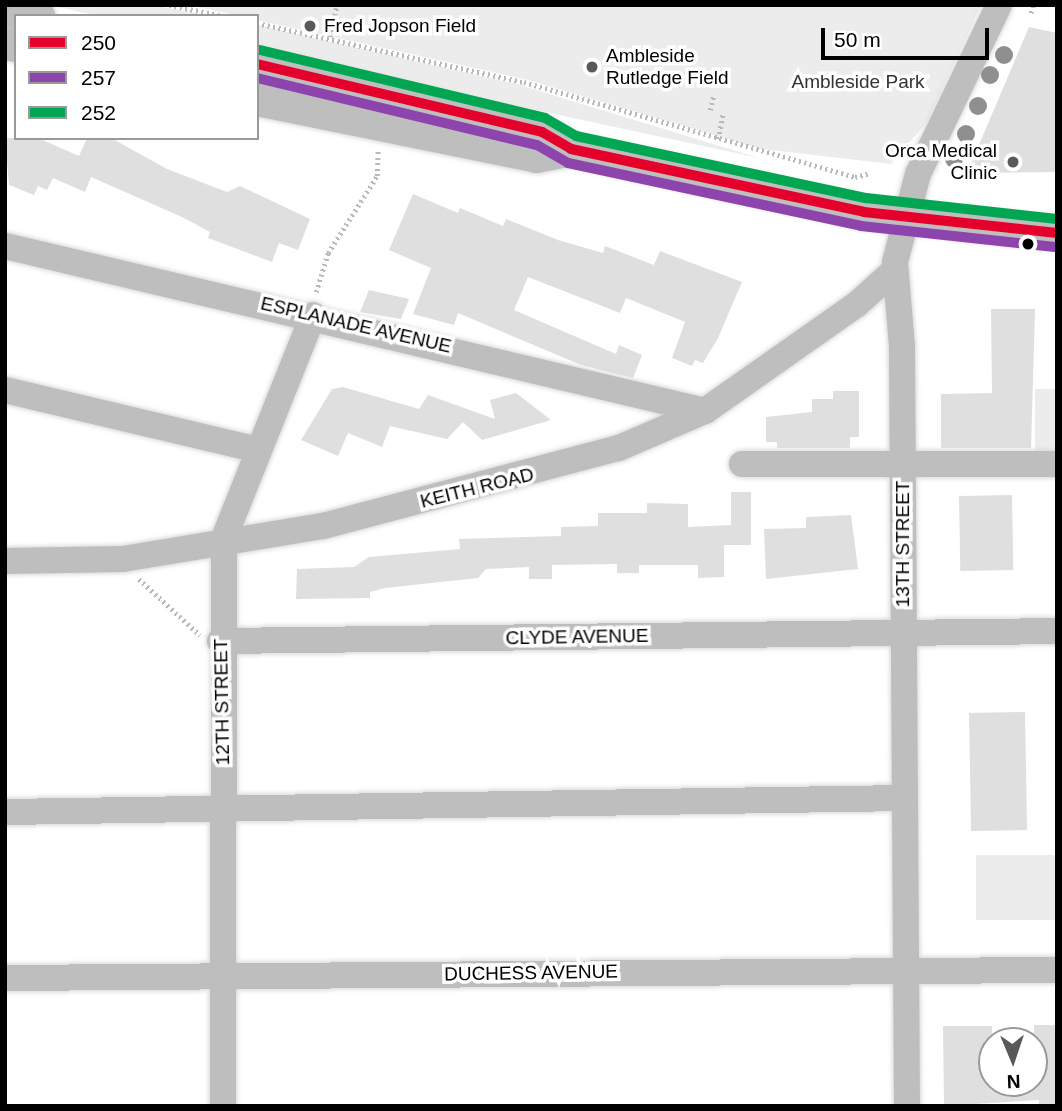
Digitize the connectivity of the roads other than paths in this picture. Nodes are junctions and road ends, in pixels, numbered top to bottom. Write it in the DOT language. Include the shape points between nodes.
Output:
graph roads {
  1 [pos="1012,7"];
  2 [pos="5,9"];
  3 [pos="29,14"];
  4 [pos="259,64"];
  5 [pos="259,99"];
  6 [pos="571,149"];
  7 [pos="903,217"];
  8 [pos="1057,233"];
  9 [pos="5,246"];
  10 [pos="895,270"];
  11 [pos="313,315"];
  12 [pos="5,390"];
  13 [pos="705,411"];
  14 [pos="258,450"];
  15 [pos="903,463"];
  16 [pos="742,464"];
  17 [pos="1057,464"];
  18 [pos="224,538"];
  19 [pos="5,561"];
  20 [pos="1057,631"];
  21 [pos="903,633"];
  22 [pos="220,641"];
  23 [pos="904,798"];
  24 [pos="225,810"];
  25 [pos="5,812"];
  26 [pos="905,969"];
  27 [pos="1057,970"];
  28 [pos="223,976"];
  29 [pos="5,978"];
  30 [pos="223,1106"];
  31 [pos="906,1106"];
  1 -- 7 [label="street, 13TH STREET"];
  2 -- 3 [label="main road"];
  4 -- 6 [label="main road" via="542,132"];
  5 -- 6 [label="main road" via="536,156"];
  6 -- 7 [label="main road"];
  7 -- 8 [label="main road"];
  7 -- 10 [label="street, 13TH STREET"];
  9 -- 11 [label="street, ESPLANADE AVENUE"];
  10 -- 13 [label="street, KEITH ROAD" via="856,306"];
  10 -- 15 [label="street, 13TH STREET"];
  11 -- 13 [label="street, ESPLANADE AVENUE"];
  11 -- 14 [label="street, 12TH STREET"];
  12 -- 14 [label="street"];
  13 -- 18 [label="street, KEITH ROAD" via="619,448 525,477 323,526"];
  14 -- 18 [label="street, 12TH STREET"];
  15 -- 16 [label="street"];
  15 -- 17 [label="street"];
  15 -- 21 [label="street, 13TH STREET"];
  18 -- 19 [label="street, KEITH ROAD" via="123,559"];
  18 -- 22 [label="street, 12TH STREET"];
  20 -- 21 [label="street, CLYDE AVENUE"];
  21 -- 22 [label="street, CLYDE AVENUE"];
  21 -- 23 [label="street, 13TH STREET"];
  22 -- 24 [label="street, 12TH STREET"];
  23 -- 24 [label="street"];
  23 -- 26 [label="street, 13TH STREET"];
  24 -- 25 [label="street"];
  24 -- 28 [label="street, 12TH STREET"];
  26 -- 27 [label="street, DUCHESS AVENUE"];
  26 -- 28 [label="street, DUCHESS AVENUE"];
  26 -- 31 [label="street, 13TH STREET"];
  28 -- 29 [label="street, DUCHESS AVENUE"];
  28 -- 30 [label="street, 12TH STREET"];
}
